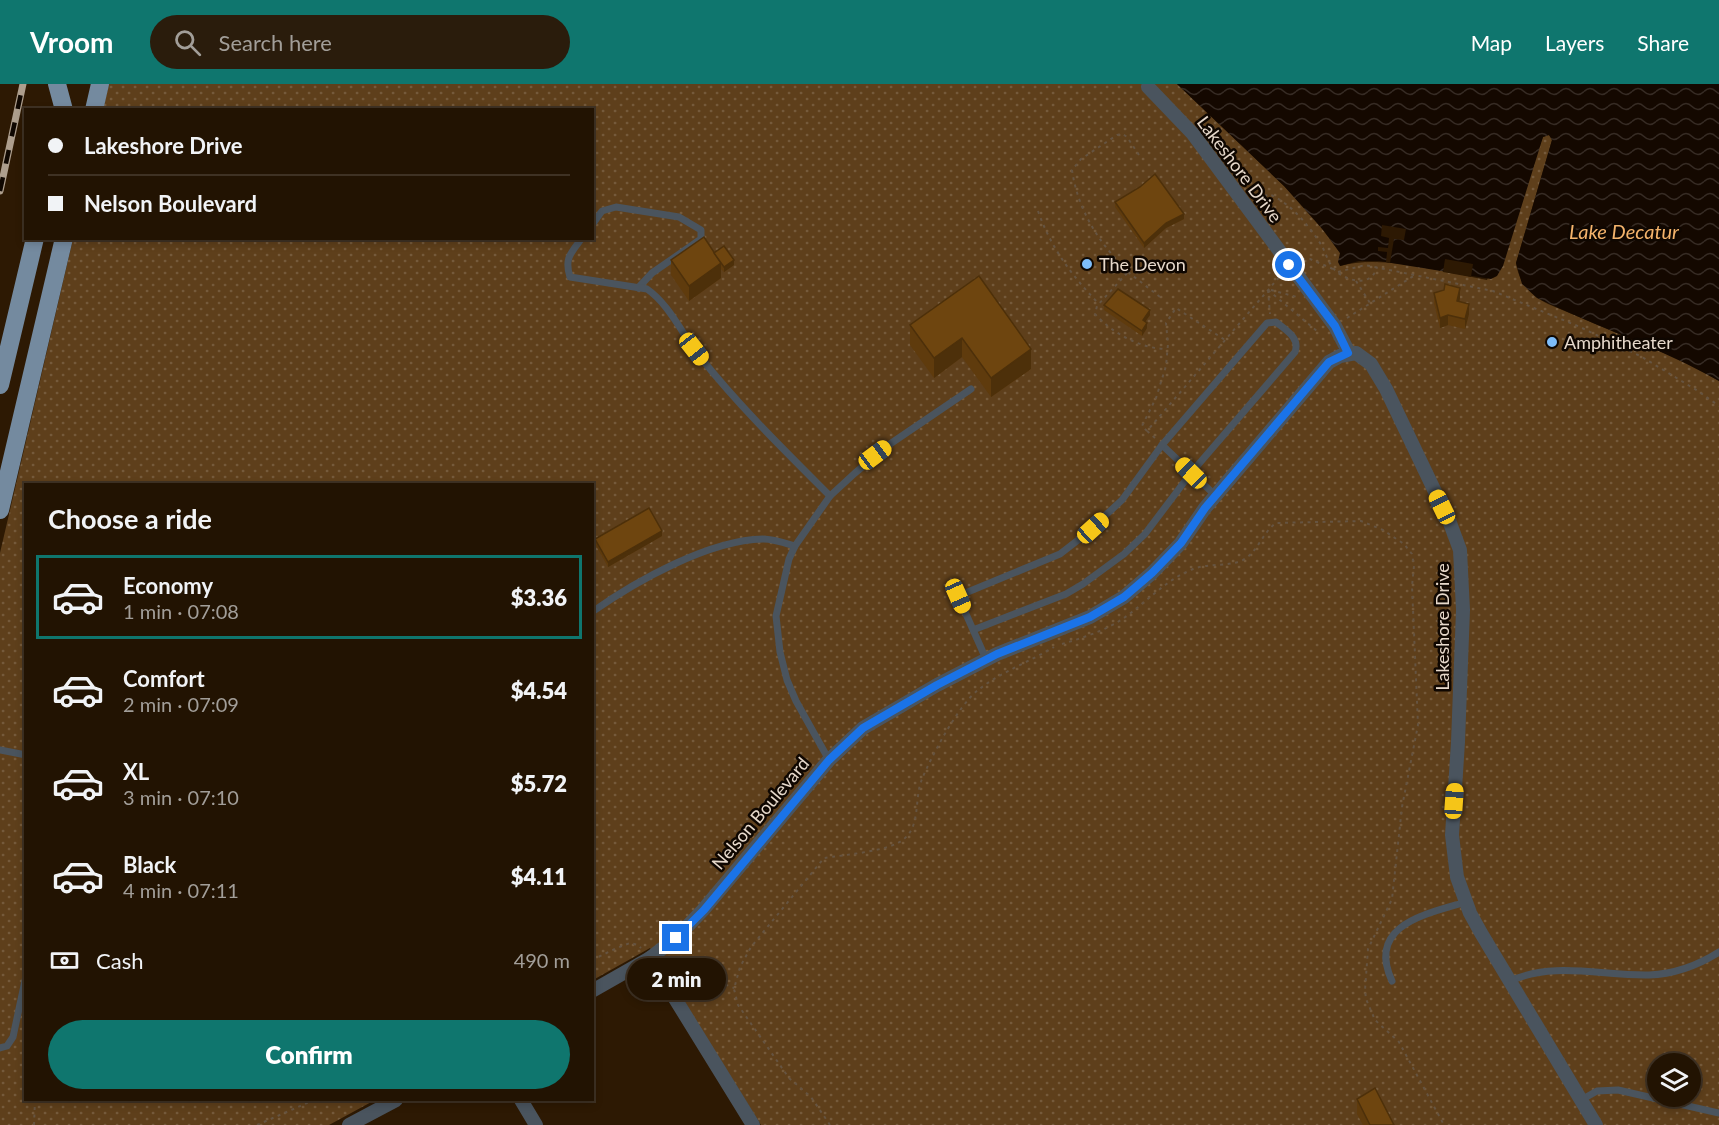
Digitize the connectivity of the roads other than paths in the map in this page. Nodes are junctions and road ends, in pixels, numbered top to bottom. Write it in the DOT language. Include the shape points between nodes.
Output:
graph roads {
  1 [pos="57,84"];
  2 [pos="72,84"];
  3 [pos="100,84"];
  4 [pos="1148,87"];
  5 [pos="64,108"];
  6 [pos="66,108"];
  7 [pos="94,108"];
  8 [pos="594,222"];
  9 [pos="35,240"];
  10 [pos="64,240"];
  11 [pos="581,240"];
  12 [pos="638,288"];
  13 [pos="1348,353"];
  14 [pos="0,385"];
  15 [pos="971,389"];
  16 [pos="1162,445"];
  17 [pos="1191,473"];
  18 [pos="830,496"];
  19 [pos="1216,496"];
  20 [pos="0,510"];
  21 [pos="795,546"];
  22 [pos="594,611"];
  23 [pos="973,630"];
  24 [pos="986,659"];
  25 [pos="0,750"];
  26 [pos="24,755"];
  27 [pos="829,760"];
  28 [pos="1466,902"];
  29 [pos="1719,952"];
  30 [pos="650,958"];
  31 [pos="1392,981"];
  32 [pos="1510,981"];
  33 [pos="24,985"];
  34 [pos="594,990"];
  35 [pos="0,1048"];
  36 [pos="1581,1100"];
  37 [pos="394,1101"];
  38 [pos="522,1101"];
  39 [pos="1719,1113"];
  40 [pos="349,1125"];
  41 [pos="536,1125"];
  42 [pos="753,1125"];
  43 [pos="1596,1125"];
  1 -- 5 [label="main road"];
  2 -- 6 [label="main road"];
  3 -- 7 [label="main road"];
  4 -- 13 [label="street, Lakeshore Drive" via="1193,134 1248,207 1335,326"];
  8 -- 12 [label="lane" via="602,212 616,207 679,217 701,230 701,239 652,273"];
  9 -- 14 [label="main road"];
  10 -- 20 [label="main road"];
  11 -- 12 [label="lane" via="567,263 570,277"];
  12 -- 18 [label="lane" via="657,296 702,360"];
  13 -- 19 [label="street, Nelson Boulevard" via="1329,362"];
  13 -- 28 [label="street, Lakeshore Drive" via="1361,354 1386,389 1460,550 1463,610 1452,835 1457,877"];
  15 -- 18 [label="lane" via="875,455"];
  16 -- 17 [label="lane"];
  16 -- 17 [label="lane" via="1271,321 1295,339 1295,352"];
  16 -- 23 [label="lane" via="1122,500 1060,554 958,596"];
  17 -- 19 [label="lane"];
  17 -- 23 [label="lane" via="1145,534 1101,572 1066,594"];
  18 -- 21 [label="lane"];
  19 -- 24 [label="street, Nelson Boulevard" via="1181,543 1124,597 1090,617"];
  21 -- 22 [label="lane" via="766,539 730,543 622,590"];
  21 -- 27 [label="lane" via="776,616 777,637 796,702"];
  23 -- 24 [label="lane"];
  24 -- 27 [label="street, Nelson Boulevard" via="863,728"];
  25 -- 26 [label="lane"];
  27 -- 30 [label="street, Nelson Boulevard" via="690,925"];
  28 -- 31 [label="lane" via="1399,927 1386,950 1385,966"];
  28 -- 32 [label="street, Lakeshore Drive"];
  29 -- 32 [label="lane" via="1694,966 1666,973 1551,970"];
  30 -- 34 [label="street, Nelson Boulevard"];
  30 -- 42 [label="street"];
  32 -- 36 [label="street, Lakeshore Drive"];
  33 -- 35 [label="lane" via="13,1037"];
  36 -- 39 [label="lane" via="1597,1091 1618,1090"];
  36 -- 43 [label="street, Lakeshore Drive"];
  37 -- 40 [label="street"];
  38 -- 41 [label="street"];
}
